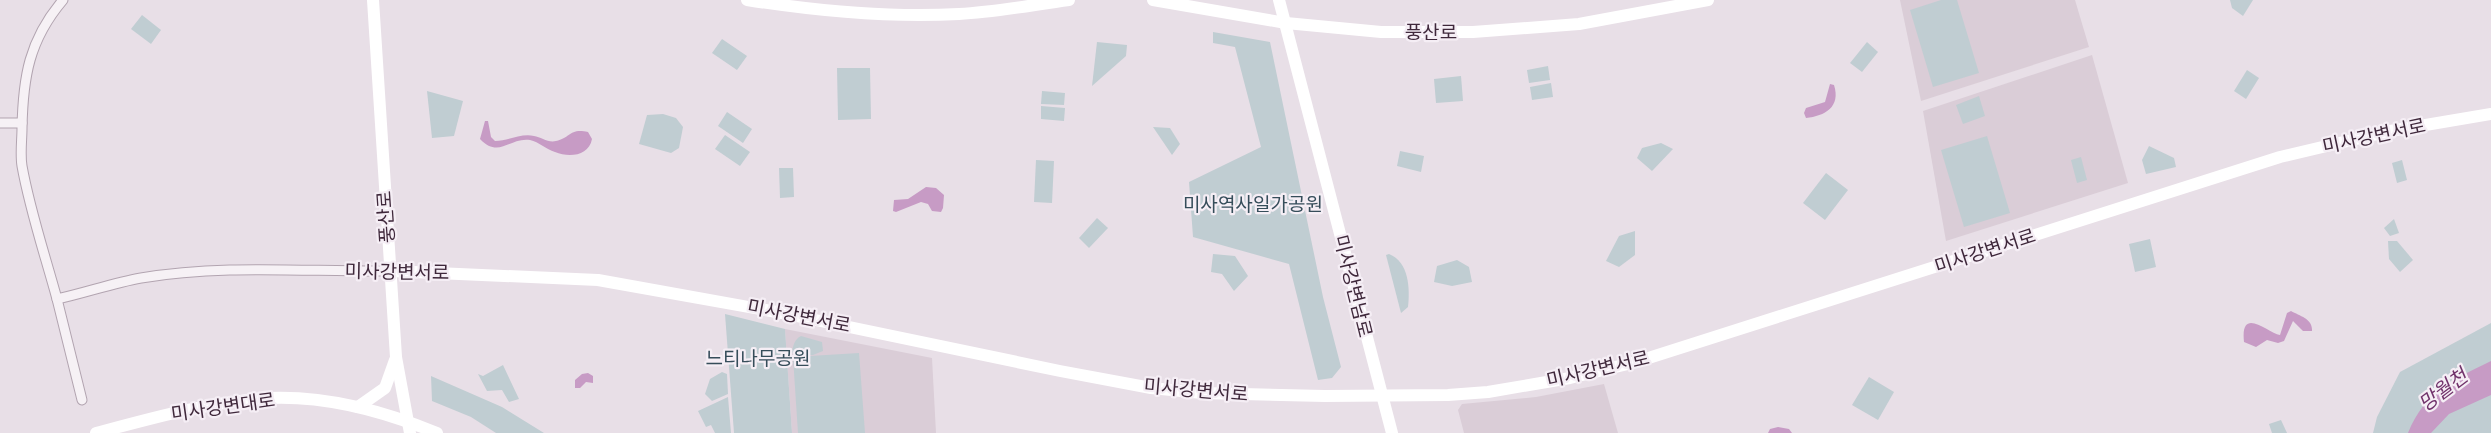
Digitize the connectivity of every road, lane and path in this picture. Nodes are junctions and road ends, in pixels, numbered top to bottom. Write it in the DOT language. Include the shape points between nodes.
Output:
graph roads {
  1 [pos="62,0"];
  2 [pos="373,0"];
  3 [pos="747,0"];
  4 [pos="1068,0"];
  5 [pos="1153,0"];
  6 [pos="1279,0"];
  7 [pos="1708,0"];
  8 [pos="1286,23"];
  9 [pos="2491,114"];
  10 [pos="0,123"];
  11 [pos="22,123"];
  12 [pos="391,271"];
  13 [pos="56,299"];
  14 [pos="396,357"];
  15 [pos="1381,395"];
  16 [pos="82,400"];
  17 [pos="358,407"];
  18 [pos="409,428"];
  19 [pos="96,433"];
  20 [pos="437,433"];
  21 [pos="1392,433"];
  1 -- 11 [label="street" via="30,54"];
  2 -- 12 [label="street, 풍산로"];
  3 -- 4 [label="street" via="848,13 900,15 960,14"];
  5 -- 8 [label="street, 풍산로"];
  6 -- 8 [label="street, 미사강변남로"];
  7 -- 8 [label="street, 풍산로" via="1579,24 1473,32 1381,32"];
  8 -- 15 [label="street, 미사강변남로"];
  9 -- 15 [label="street, 미사강변서로" via="2390,131 2280,157 1626,364 1570,378 1488,392"];
  10 -- 11 [label="street"];
  11 -- 13 [label="street" via="22,165"];
  12 -- 13 [label="street, 미사강변서로" via="286,268 201,271 141,278"];
  12 -- 14 [label="street, 풍산로"];
  12 -- 15 [label="street, 미사강변서로" via="606,281 782,313 1060,371 1178,391 1251,395"];
  13 -- 16 [label="street"];
  14 -- 17 [label="street" via="385,388"];
  14 -- 18 [label="street, 풍산로"];
  15 -- 21 [label="street, 미사강변남로"];
  17 -- 18 [label="street, 미사강변대로" via="385,413"];
  17 -- 19 [label="street, 미사강변대로" via="324,401 246,400 174,413"];
  18 -- 20 [label="street, 미사강변대로"];
}
